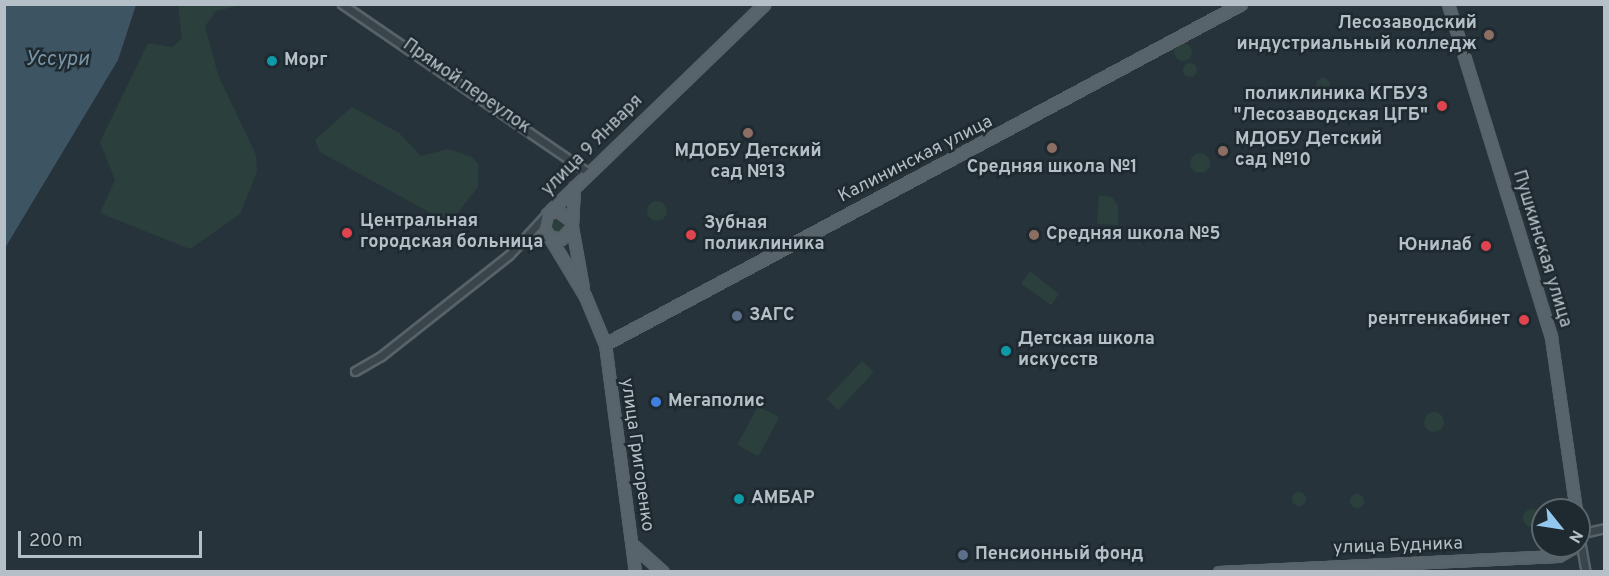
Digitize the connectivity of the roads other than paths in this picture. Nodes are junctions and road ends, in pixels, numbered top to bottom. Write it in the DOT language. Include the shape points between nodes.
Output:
graph roads {
  1 [pos="342,4"];
  2 [pos="764,4"];
  3 [pos="1241,4"];
  4 [pos="1448,4"];
  5 [pos="587,172"];
  6 [pos="574,187"];
  7 [pos="547,214"];
  8 [pos="572,224"];
  9 [pos="548,236"];
  10 [pos="524,241"];
  11 [pos="585,296"];
  12 [pos="605,344"];
  13 [pos="355,371"];
  14 [pos="1574,498"];
  15 [pos="632,543"];
  16 [pos="1531,557"];
  17 [pos="635,572"];
  18 [pos="663,572"];
  19 [pos="1219,572"];
  1 -- 5 [label="street, Прямой переулок"];
  2 -- 5 [label="main road, улица 9 Января"];
  3 -- 12 [label="main road, Калининская улица"];
  4 -- 14 [label="main road, Пушкинская улица" via="1551,338"];
  5 -- 6 [label="main road, улица 9 Января"];
  6 -- 7 [label="main road, улица 9 Января"];
  6 -- 8 [label="main road"];
  7 -- 8 [label="main road" via="562,211"];
  7 -- 9 [label="main road" via="543,223"];
  7 -- 10 [label="street, улица 9 Января"];
  8 -- 9 [label="main road" via="561,239"];
  8 -- 11 [label="main road"];
  9 -- 10 [label="street"];
  9 -- 11 [label="main road"];
  10 -- 13 [label="street, улица 9 Января" via="381,356"];
  11 -- 12 [label="main road, улица Григоренко"];
  12 -- 15 [label="main road, улица Григоренко"];
  15 -- 17 [label="main road, улица Григоренко"];
  15 -- 18 [label="main road"];
  16 -- 19 [label="main road, улица Будника"];
}
